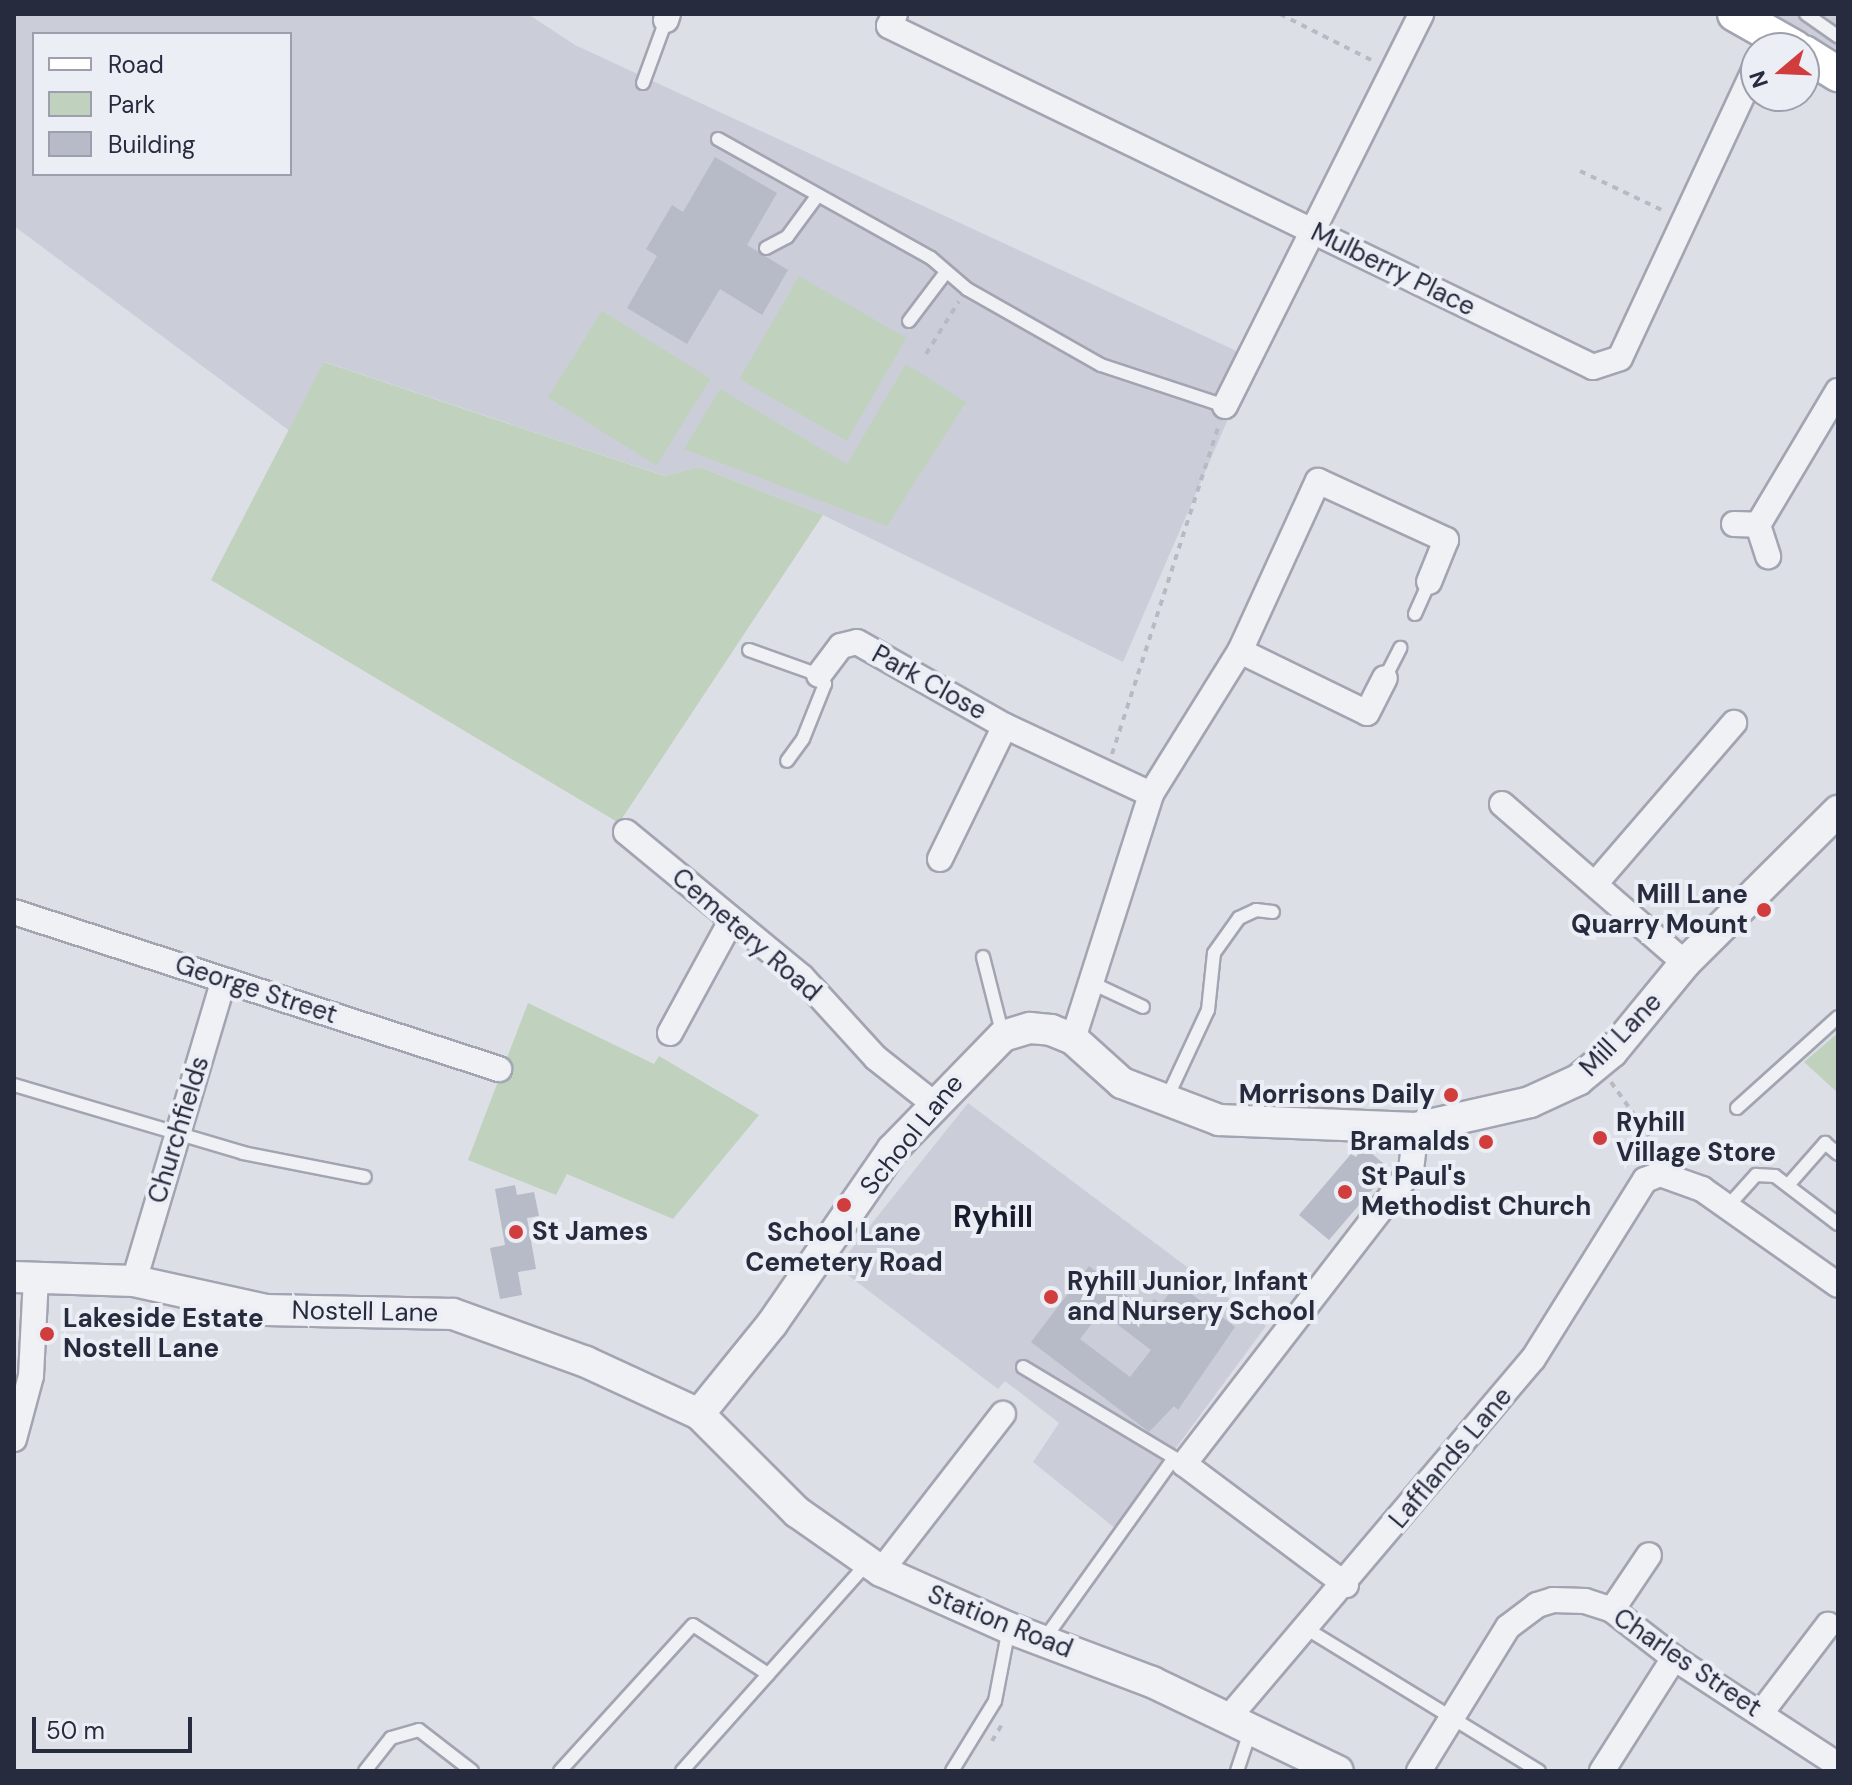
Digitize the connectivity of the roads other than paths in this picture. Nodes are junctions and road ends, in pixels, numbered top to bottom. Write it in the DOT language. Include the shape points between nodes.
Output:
graph roads {
  1 [pos="895,14"];
  2 [pos="1421,14"];
  3 [pos="1806,14"];
  4 [pos="667,17"];
  5 [pos="1838,36"];
  6 [pos="1820,63"];
  7 [pos="1838,74"];
  8 [pos="643,83"];
  9 [pos="1740,100"];
  10 [pos="718,139"];
  11 [pos="818,195"];
  12 [pos="1311,230"];
  13 [pos="766,248"];
  14 [pos="946,272"];
  15 [pos="909,321"];
  16 [pos="1838,391"];
  17 [pos="1225,406"];
  18 [pos="1768,556"];
  19 [pos="1429,582"];
  20 [pos="1415,614"];
  21 [pos="1400,648"];
  22 [pos="749,650"];
  23 [pos="1240,651"];
  24 [pos="819,675"];
  25 [pos="1385,678"];
  26 [pos="1734,723"];
  27 [pos="1005,726"];
  28 [pos="787,761"];
  29 [pos="1151,794"];
  30 [pos="1502,804"];
  31 [pos="1838,811"];
  32 [pos="626,832"];
  33 [pos="940,859"];
  34 [pos="1595,884"];
  35 [pos="14,912"];
  36 [pos="1273,912"];
  37 [pos="731,921"];
  38 [pos="983,957"];
  39 [pos="1685,963"];
  40 [pos="224,980"];
  41 [pos="1094,984"];
  42 [pos="1143,1007"];
  43 [pos="1838,1017"];
  44 [pos="670,1033"];
  45 [pos="1003,1036"];
  46 [pos="1073,1039"];
  47 [pos="499,1069"];
  48 [pos="14,1085"];
  49 [pos="1165,1103"];
  50 [pos="934,1104"];
  51 [pos="1737,1108"];
  52 [pos="1416,1128"];
  53 [pos="177,1133"];
  54 [pos="1838,1154"];
  55 [pos="365,1177"];
  56 [pos="1789,1184"];
  57 [pos="1728,1206"];
  58 [pos="1838,1224"];
  59 [pos="25,1278"];
  60 [pos="134,1281"];
  61 [pos="1838,1285"];
  62 [pos="1023,1367"];
  63 [pos="699,1414"];
  64 [pos="1003,1414"];
  65 [pos="14,1439"];
  66 [pos="1179,1461"];
  67 [pos="1649,1555"];
  68 [pos="874,1566"];
  69 [pos="1346,1585"];
  70 [pos="1612,1610"];
  71 [pos="1828,1625"];
  72 [pos="1009,1628"];
  73 [pos="1307,1629"];
  74 [pos="1043,1641"];
  75 [pos="1674,1658"];
  76 [pos="768,1674"];
  77 [pos="1761,1713"];
  78 [pos="1450,1718"];
  79 [pos="1241,1721"];
  80 [pos="1838,1765"];
  81 [pos="365,1771"];
  82 [pos="472,1771"];
  83 [pos="560,1771"];
  84 [pos="682,1771"];
  85 [pos="952,1771"];
  86 [pos="1237,1771"];
  87 [pos="1338,1771"];
  88 [pos="1419,1771"];
  89 [pos="1539,1771"];
  90 [pos="1602,1771"];
  1 -- 12 [label="street, Mulberry Place" via="889,26"];
  2 -- 12 [label="street"];
  3 -- 5 [label="lane"];
  4 -- 8 [label="lane"];
  6 -- 7 [label="main road"];
  9 -- 12 [label="street, Mulberry Place" via="1620,358 1593,367"];
  10 -- 11 [label="lane"];
  11 -- 13 [label="lane" via="787,237"];
  11 -- 14 [label="lane"];
  12 -- 17 [label="street"];
  14 -- 15 [label="lane"];
  14 -- 17 [label="lane" via="1101,365"];
  16 -- 18 [label="street" via="1746,525"];
  19 -- 20 [label="lane"];
  19 -- 23 [label="street" via="1446,540 1318,481"];
  21 -- 25 [label="lane"];
  22 -- 24 [label="lane"];
  23 -- 25 [label="street" via="1367,713"];
  23 -- 29 [label="street"];
  24 -- 27 [label="street, Park Close" via="841,646 857,642"];
  24 -- 28 [label="lane" via="824,693"];
  26 -- 34 [label="street"];
  27 -- 29 [label="street, Park Close"];
  27 -- 33 [label="street, Park Close"];
  29 -- 41 [label="street"];
  30 -- 34 [label="street" via="1518,832"];
  31 -- 39 [label="street, Mill Lane"];
  32 -- 37 [label="street, Cemetery Road"];
  34 -- 39 [label="street"];
  35 -- 40 [label="street, George Street"];
  36 -- 49 [label="lane" via="1256,910 1239,918 1214,953 1211,995 1199,1032"];
  37 -- 44 [label="street"];
  37 -- 50 [label="street, Cemetery Road" via="802,977 876,1058"];
  38 -- 45 [label="lane"];
  39 -- 52 [label="street, Mill Lane" via="1599,1063 1578,1080 1530,1102"];
  40 -- 47 [label="street, George Street"];
  40 -- 53 [label="street, Churchfields"];
  41 -- 42 [label="lane"];
  41 -- 46 [label="street"];
  43 -- 51 [label="lane"];
  45 -- 46 [label="street" via="1030,1028"];
  45 -- 50 [label="street, School Lane"];
  46 -- 49 [label="street, Mill Lane" via="1122,1083"];
  48 -- 53 [label="lane"];
  49 -- 52 [label="street, Mill Lane" via="1219,1120"];
  50 -- 63 [label="street, School Lane" via="892,1150 772,1324"];
  52 -- 66 [label="street" via="1411,1170"];
  53 -- 55 [label="lane" via="243,1153"];
  53 -- 60 [label="street, Churchfields"];
  54 -- 56 [label="lane" via="1825,1143"];
  56 -- 57 [label="lane" via="1756,1175"];
  56 -- 58 [label="lane"];
  57 -- 61 [label="street"];
  57 -- 69 [label="street, Lafflands Lane" via="1675,1176 1645,1180 1533,1359"];
  59 -- 60 [label="street, Nostell Lane"];
  59 -- 65 [label="street" via="31,1376"];
  60 -- 63 [label="street, Nostell Lane" via="266,1310 453,1314 586,1362"];
  62 -- 66 [label="lane"];
  63 -- 68 [label="street, Station Road" via="797,1512"];
  64 -- 68 [label="street"];
  66 -- 69 [label="street"];
  66 -- 74 [label="lane"];
  67 -- 70 [label="street"];
  68 -- 72 [label="street, Station Road"];
  68 -- 76 [label="lane"];
  69 -- 73 [label="street, Lafflands Lane"];
  70 -- 75 [label="street, Charles Street"];
  70 -- 78 [label="street, Charles Street" via="1585,1601 1553,1600 1523,1613 1508,1627"];
  71 -- 77 [label="street"];
  72 -- 74 [label="street, Station Road"];
  72 -- 85 [label="lane" via="995,1701"];
  73 -- 78 [label="lane"];
  73 -- 79 [label="street, Lafflands Lane"];
  74 -- 79 [label="street, Station Road"];
  75 -- 77 [label="street, Charles Street"];
  75 -- 90 [label="street"];
  76 -- 83 [label="lane" via="693,1625"];
  76 -- 84 [label="lane"];
  77 -- 80 [label="street, Charles Street"];
  78 -- 88 [label="street, Charles Street"];
  78 -- 89 [label="lane"];
  79 -- 86 [label="lane"];
  79 -- 87 [label="street, Station Road"];
  81 -- 82 [label="lane" via="391,1738 419,1730"];
}
